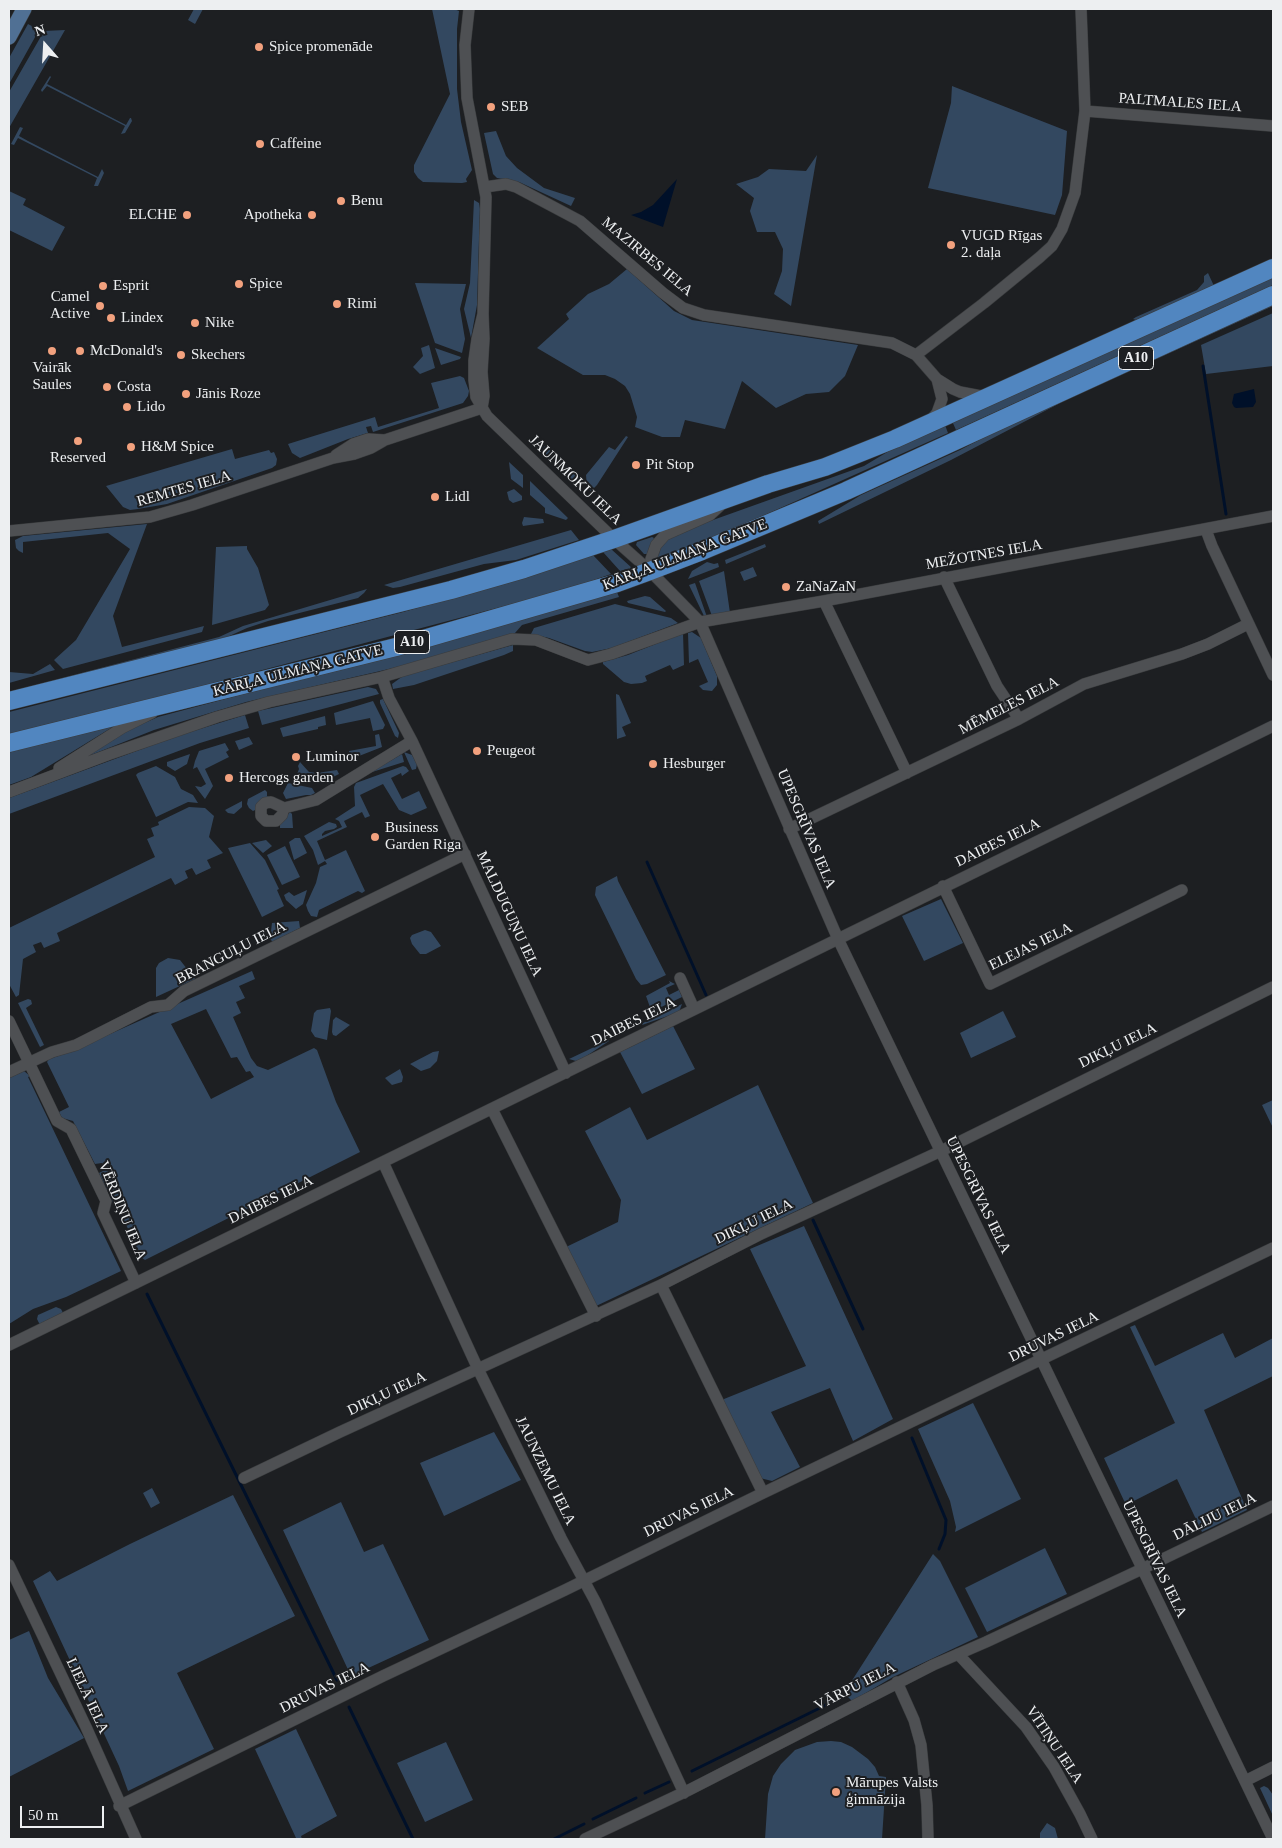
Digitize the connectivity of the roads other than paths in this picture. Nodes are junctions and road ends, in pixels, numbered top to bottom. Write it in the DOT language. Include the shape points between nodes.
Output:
graph roads {
  1 [pos="24,9"];
  2 [pos="469,9"];
  3 [pos="1081,9"];
  4 [pos="9,37"];
  5 [pos="1085,111"];
  6 [pos="1273,126"];
  7 [pos="485,187"];
  8 [pos="1273,268"];
  9 [pos="1273,295"];
  10 [pos="916,355"];
  11 [pos="937,379"];
  12 [pos="994,394"];
  13 [pos="482,408"];
  14 [pos="927,425"];
  15 [pos="727,499"];
  16 [pos="1273,516"];
  17 [pos="1206,530"];
  18 [pos="9,531"];
  19 [pos="614,539"];
  20 [pos="650,571"];
  21 [pos="944,577"];
  22 [pos="824,601"];
  23 [pos="700,622"];
  24 [pos="1248,624"];
  25 [pos="1273,675"];
  26 [pos="382,677"];
  27 [pos="9,701"];
  28 [pos="172,703"];
  29 [pos="1019,719"];
  30 [pos="1273,726"];
  31 [pos="412,741"];
  32 [pos="9,744"];
  33 [pos="907,773"];
  34 [pos="38,781"];
  35 [pos="9,792"];
  36 [pos="284,808"];
  37 [pos="788,829"];
  38 [pos="465,854"];
  39 [pos="943,886"];
  40 [pos="1182,890"];
  41 [pos="838,939"];
  42 [pos="680,978"];
  43 [pos="1273,987"];
  44 [pos="694,1009"];
  45 [pos="9,1021"];
  46 [pos="29,1062"];
  47 [pos="9,1072"];
  48 [pos="566,1072"];
  49 [pos="492,1108"];
  50 [pos="941,1151"];
  51 [pos="383,1162"];
  52 [pos="1273,1248"];
  53 [pos="136,1283"];
  54 [pos="661,1285"];
  55 [pos="596,1316"];
  56 [pos="9,1345"];
  57 [pos="1041,1360"];
  58 [pos="478,1369"];
  59 [pos="244,1478"];
  60 [pos="763,1493"];
  61 [pos="1273,1506"];
  62 [pos="9,1565"];
  63 [pos="1142,1569"];
  64 [pos="584,1581"];
  65 [pos="958,1654"];
  66 [pos="897,1682"];
  67 [pos="1273,1767"];
  68 [pos="1245,1781"];
  69 [pos="684,1793"];
  70 [pos="119,1806"];
  71 [pos="136,1839"];
  72 [pos="585,1839"];
  73 [pos="928,1839"];
  74 [pos="1092,1839"];
  75 [pos="1273,1839"];
  1 -- 4 [label="main road"];
  2 -- 7 [label="street, JAUNMOKU IELA" via="465,45 467,98"];
  3 -- 5 [label="street"];
  5 -- 6 [label="street, PALTMALES IELA"];
  5 -- 10 [label="street" via="1075,193 1052,246"];
  7 -- 10 [label="street, MAZIRBES IELA" via="506,184 516,187 580,221 683,308 704,315 892,343"];
  7 -- 13 [label="street, JAUNMOKU IELA" via="483,314 474,360 476,397"];
  8 -- 12 [label="highway, A10"];
  9 -- 20 [label="highway, KĀRĻA ULMAŅA GATVE / A10" via="846,491"];
  10 -- 11 [label="street"];
  11 -- 12 [label="street" via="960,392 981,396"];
  11 -- 14 [label="street" via="942,399 937,413"];
  12 -- 14 [label="highway, A10"];
  13 -- 18 [label="street, REMTES IELA" via="385,440 354,454 150,517"];
  13 -- 19 [label="street, JAUNMOKU IELA"];
  14 -- 15 [label="highway, A10" via="843,460"];
  15 -- 19 [label="highway, A10"];
  15 -- 20 [label="street" via="710,515 665,535 656,545"];
  16 -- 17 [label="street, MEŽOTNES IELA"];
  17 -- 21 [label="street, MEŽOTNES IELA"];
  17 -- 24 [label="street"];
  19 -- 20 [label="street, JAUNMOKU IELA"];
  19 -- 27 [label="highway, A10" via="451,590"];
  20 -- 23 [label="street, UPESGRĪVAS IELA"];
  20 -- 28 [label="highway, KĀRĻA ULMAŅA GATVE / A10" via="396,646"];
  21 -- 22 [label="street, MEŽOTNES IELA"];
  21 -- 29 [label="street" via="997,686"];
  22 -- 23 [label="street, MEŽOTNES IELA"];
  22 -- 33 [label="street"];
  23 -- 26 [label="street, MEŽOTNES IELA" via="588,660 536,640 520,638"];
  23 -- 37 [label="street, UPESGRĪVAS IELA"];
  24 -- 25 [label="street"];
  24 -- 29 [label="street, MĒMELES IELA" via="1182,654 1084,684"];
  26 -- 31 [label="street, MALDUGUŅU IELA" via="388,696"];
  26 -- 34 [label="street, MEŽOTNES IELA" via="217,717"];
  28 -- 32 [label="highway, KĀRĻA ULMAŅA GATVE / A10"];
  28 -- 34 [label="street" via="122,728"];
  29 -- 33 [label="street, MĒMELES IELA"];
  30 -- 39 [label="street, DAIBES IELA"];
  31 -- 36 [label="street" via="316,800"];
  31 -- 38 [label="street, MALDUGUŅU IELA"];
  33 -- 37 [label="street, MĒMELES IELA"];
  34 -- 35 [label="street"];
  37 -- 41 [label="street, UPESGRĪVAS IELA"];
  38 -- 46 [label="street, BRANGUĻU IELA" via="184,991 168,1005 151,1007 76,1045"];
  38 -- 48 [label="street, MALDUGUŅU IELA"];
  39 -- 40 [label="street, ELEJAS IELA" via="990,984"];
  39 -- 41 [label="street, DAIBES IELA"];
  41 -- 44 [label="street, DAIBES IELA"];
  41 -- 50 [label="street, UPESGRĪVAS IELA"];
  42 -- 44 [label="street"];
  43 -- 50 [label="street, DIKĻU IELA"];
  44 -- 48 [label="street, DAIBES IELA"];
  45 -- 46 [label="street, VĒRDIŅU IELA"];
  46 -- 47 [label="street, BRANGUĻU IELA"];
  46 -- 53 [label="street, VĒRDIŅU IELA" via="57,1121 71,1129 106,1201 103,1213"];
  48 -- 49 [label="street, DAIBES IELA"];
  49 -- 51 [label="street, DAIBES IELA"];
  49 -- 55 [label="street"];
  50 -- 54 [label="street, DIKĻU IELA" via="761,1234"];
  50 -- 57 [label="street, UPESGRĪVAS IELA"];
  51 -- 53 [label="street, DAIBES IELA"];
  51 -- 58 [label="street, JAUNZEMU IELA"];
  52 -- 57 [label="street, DRUVAS IELA"];
  53 -- 56 [label="street, DAIBES IELA"];
  54 -- 55 [label="street, DIKĻU IELA"];
  54 -- 60 [label="street"];
  55 -- 58 [label="street, DIKĻU IELA"];
  57 -- 60 [label="street, DRUVAS IELA"];
  57 -- 63 [label="street, UPESGRĪVAS IELA"];
  58 -- 59 [label="street, DIKĻU IELA"];
  58 -- 64 [label="street, JAUNZEMU IELA"];
  60 -- 64 [label="street, DRUVAS IELA"];
  61 -- 63 [label="street, DĀLIJU IELA"];
  62 -- 70 [label="street, LIELĀ IELA" via="86,1727"];
  63 -- 65 [label="street, VĀRPU IELA"];
  63 -- 68 [label="street, UPESGRĪVAS IELA"];
  64 -- 69 [label="street, JAUNZEMU IELA"];
  64 -- 70 [label="street, DRUVAS IELA"];
  65 -- 66 [label="street, VĀRPU IELA"];
  65 -- 74 [label="street, VĪTIŅU IELA" via="1026,1728 1054,1767"];
  66 -- 69 [label="street, VĀRPU IELA"];
  66 -- 73 [label="street" via="921,1745"];
  67 -- 68 [label="street"];
  68 -- 75 [label="street, UPESGRĪVAS IELA"];
  69 -- 72 [label="street, VĀRPU IELA"];
  70 -- 71 [label="street, LIELĀ IELA"];
}
